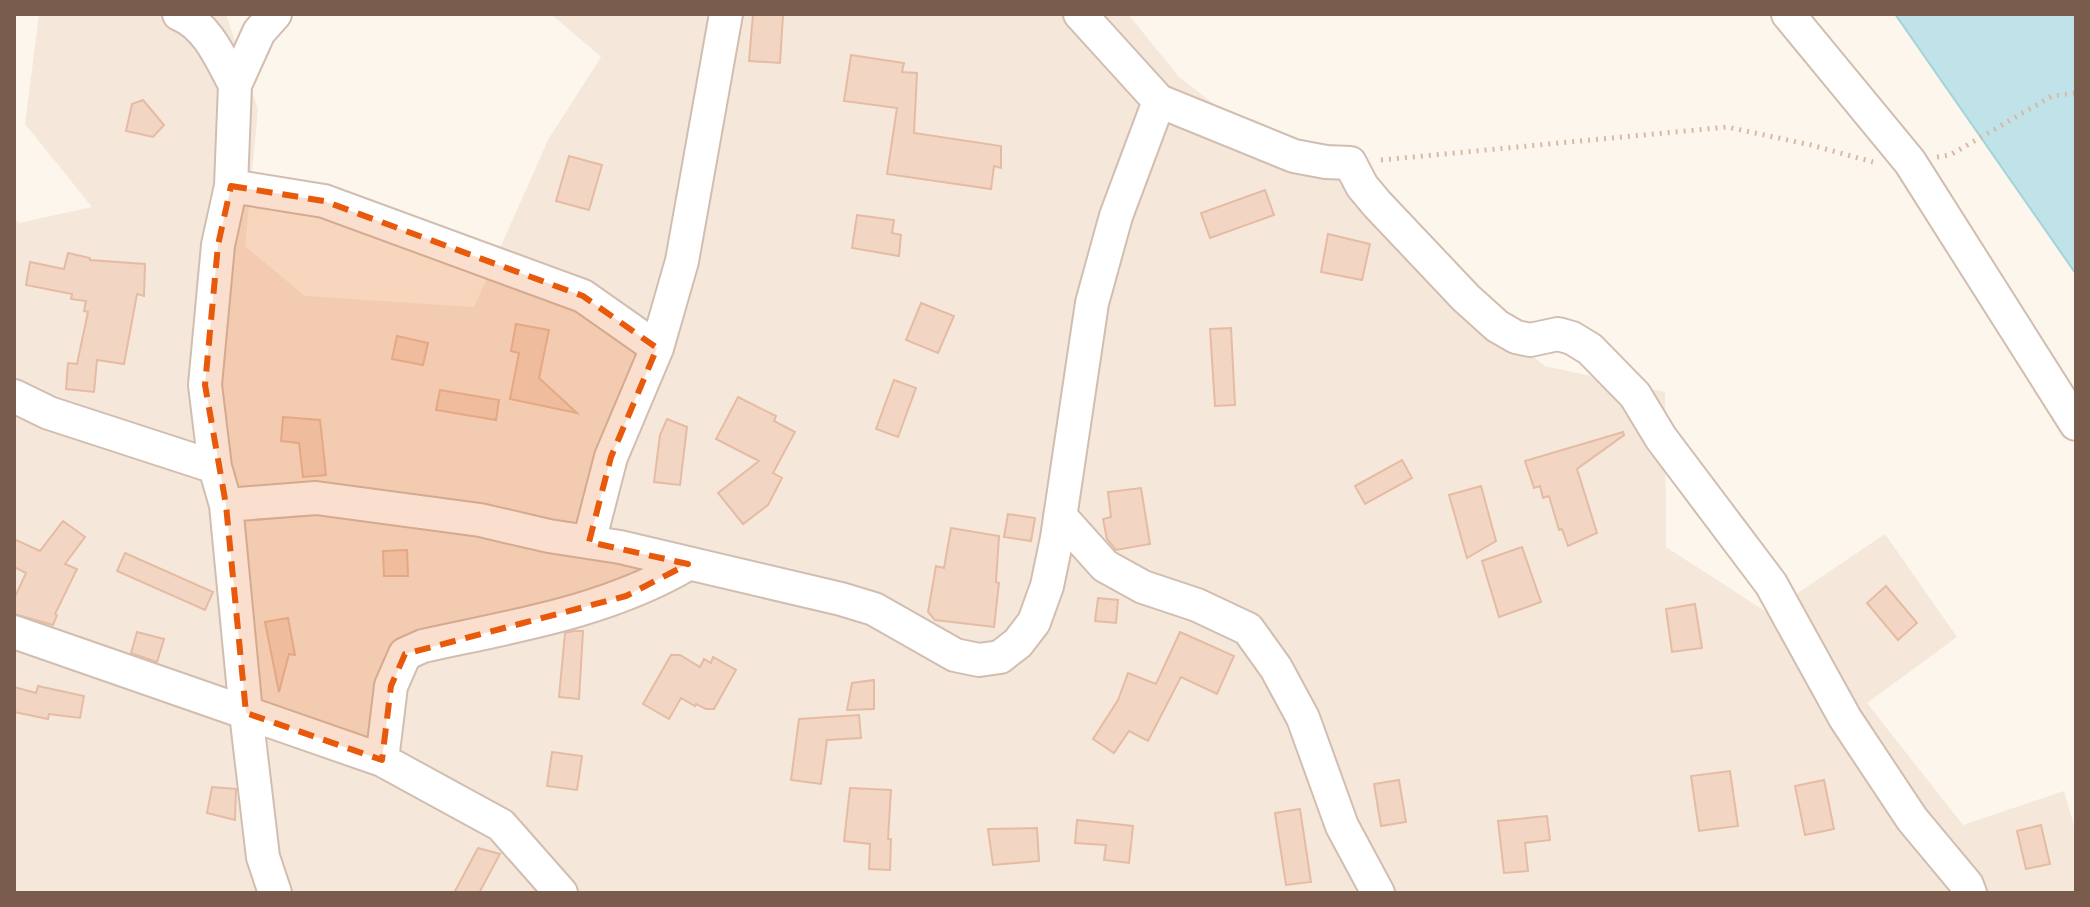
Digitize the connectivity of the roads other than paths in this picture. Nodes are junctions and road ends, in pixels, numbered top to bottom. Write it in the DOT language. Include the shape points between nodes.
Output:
graph roads {
  1 [pos="179,14"];
  2 [pos="275,14"];
  3 [pos="726,14"];
  4 [pos="1080,14"];
  5 [pos="1788,14"];
  6 [pos="235,85"];
  7 [pos="1159,101"];
  8 [pos="231,186"];
  9 [pos="657,348"];
  10 [pos="14,396"];
  11 [pos="2076,424"];
  12 [pos="215,467"];
  13 [pos="226,505"];
  14 [pos="1060,516"];
  15 [pos="589,542"];
  16 [pos="688,564"];
  17 [pos="1105,566"];
  18 [pos="1047,586"];
  19 [pos="14,632"];
  20 [pos="246,713"];
  21 [pos="382,760"];
  22 [pos="275,893"];
  23 [pos="561,893"];
  24 [pos="1378,893"];
  25 [pos="1970,893"];
  1 -- 6 [label="street" via="211,40"];
  2 -- 6 [label="street" via="259,32"];
  3 -- 9 [label="street" via="682,261"];
  4 -- 7 [label="street"];
  5 -- 11 [label="street" via="1910,162"];
  6 -- 8 [label="street"];
  7 -- 14 [label="street" via="1116,216 1092,303"];
  7 -- 25 [label="street" via="1294,156 1350,163 1377,204 1497,326 1530,340 1558,334 1590,349 1635,395 1661,438 1771,584 1845,718 1912,819"];
  8 -- 9 [label="street" via="324,201 583,296"];
  8 -- 12 [label="street" via="218,245 205,385"];
  9 -- 15 [label="street" via="611,457"];
  10 -- 12 [label="street" via="49,413"];
  12 -- 13 [label="street"];
  13 -- 15 [label="street" via="316,498 480,520"];
  13 -- 20 [label="street"];
  14 -- 17 [label="street"];
  14 -- 18 [label="street"];
  15 -- 16 [label="street"];
  16 -- 18 [label="street" via="874,609 955,655 979,660 1000,657 1018,643 1034,622"];
  16 -- 21 [label="street" via="626,596 405,654 391,686"];
  17 -- 18 [label="street"];
  17 -- 24 [label="street" via="1248,629 1303,718 1342,826"];
  19 -- 20 [label="street"];
  20 -- 21 [label="street"];
  20 -- 22 [label="street" via="263,857"];
  21 -- 23 [label="street" via="501,825"];
}
